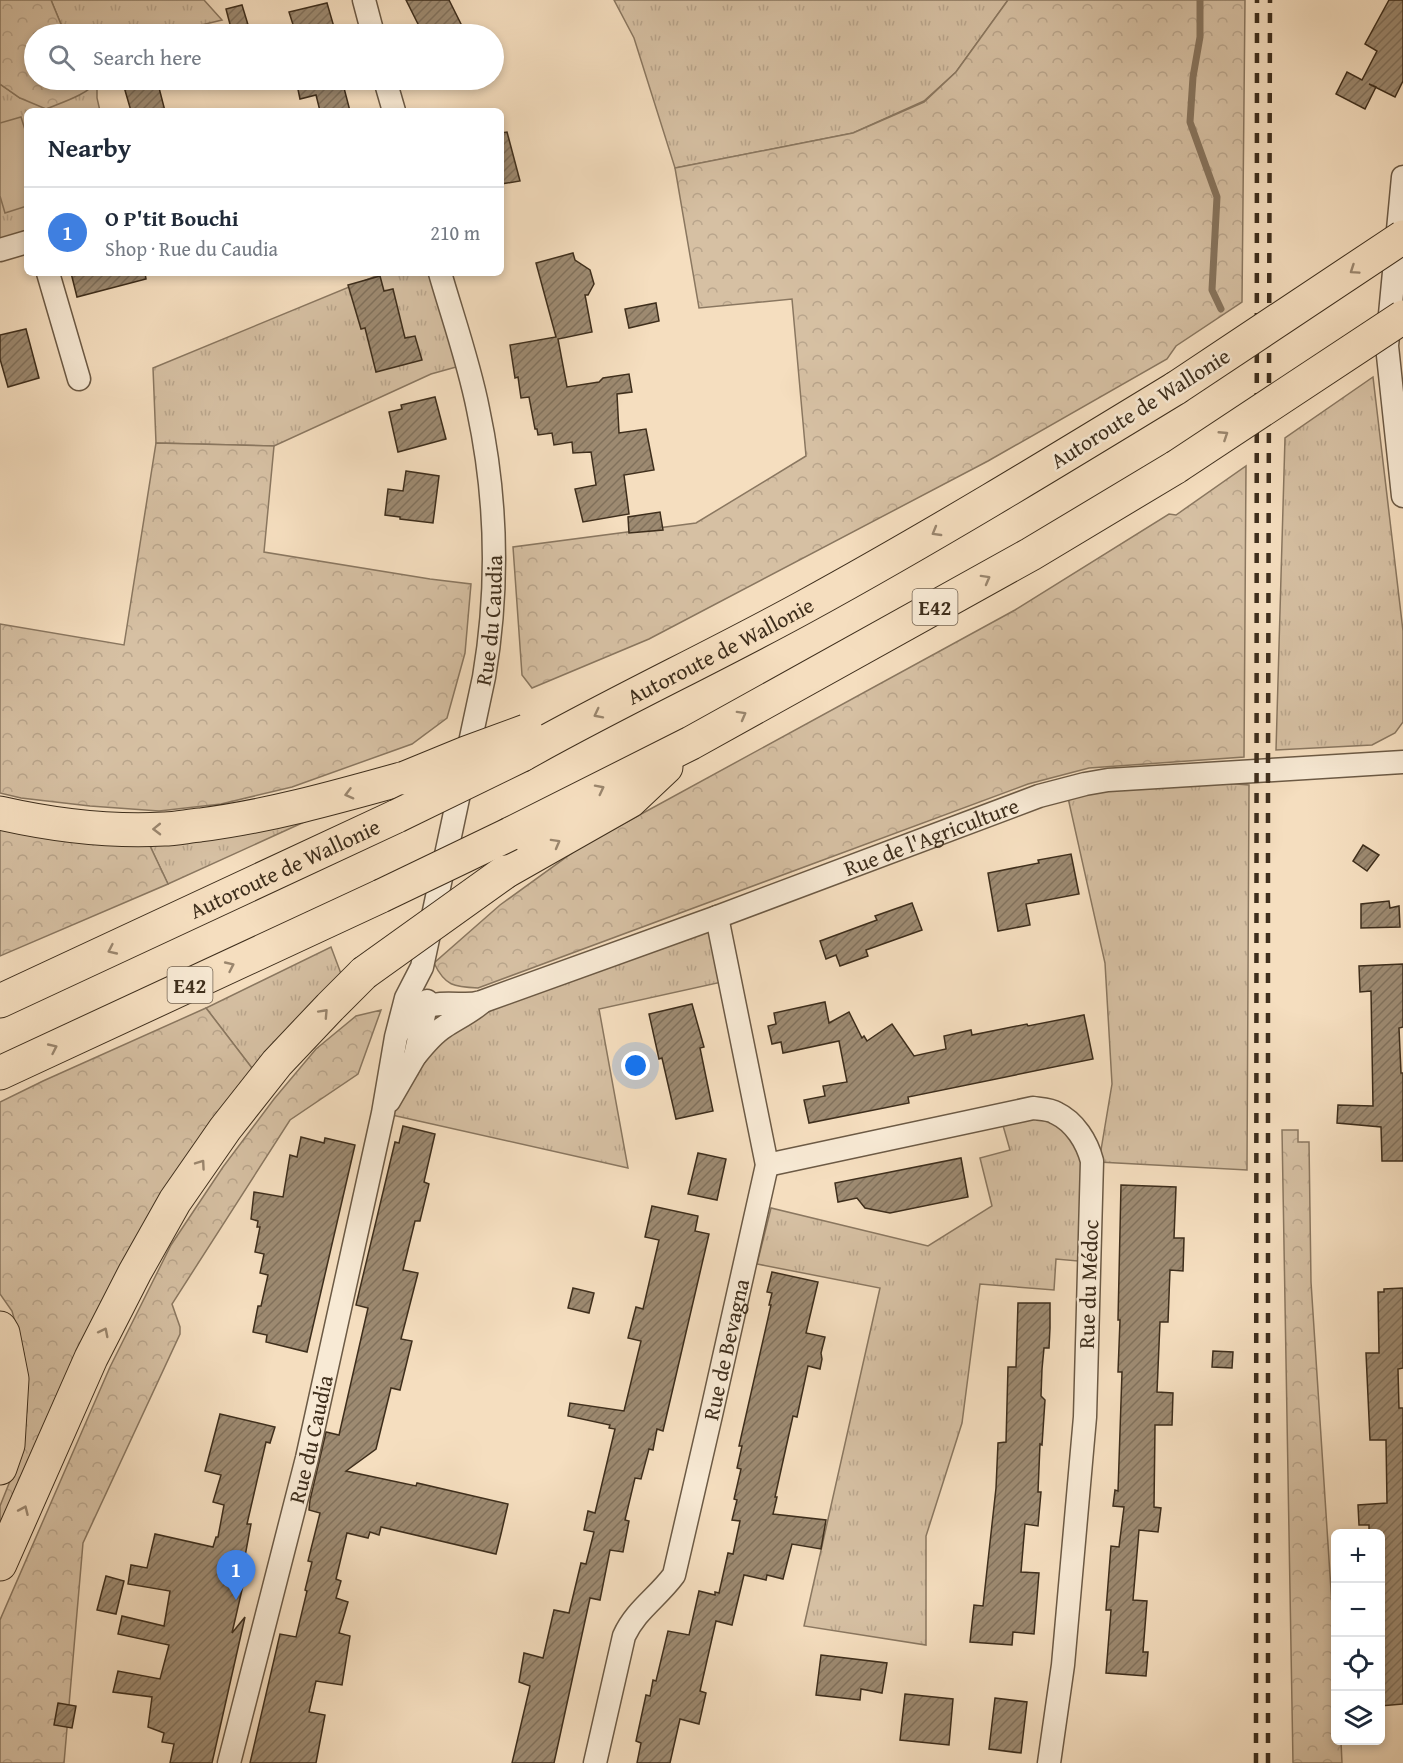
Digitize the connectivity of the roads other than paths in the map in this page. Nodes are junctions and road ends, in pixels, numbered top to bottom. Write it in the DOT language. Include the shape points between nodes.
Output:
graph roads {
  1 [pos="364,0"];
  2 [pos="370,24"];
  3 [pos="388,90"];
  4 [pos="393,108"];
  5 [pos="1403,177"];
  6 [pos="1403,237"];
  7 [pos="24,243"];
  8 [pos="0,250"];
  9 [pos="49,276"];
  10 [pos="441,276"];
  11 [pos="1403,317"];
  12 [pos="79,380"];
  13 [pos="1403,496"];
  14 [pos="524,743"];
  15 [pos="690,743"];
  16 [pos="1403,762"];
  17 [pos="0,813"];
  18 [pos="717,917"];
  19 [pos="425,975"];
  20 [pos="0,1001"];
  21 [pos="481,1002"];
  22 [pos="458,1004"];
  23 [pos="422,1015"];
  24 [pos="396,1036"];
  25 [pos="0,1073"];
  26 [pos="383,1113"];
  27 [pos="767,1165"];
  28 [pos="0,1328"];
  29 [pos="0,1468"];
  30 [pos="0,1564"];
  31 [pos="229,1763"];
  32 [pos="595,1763"];
  33 [pos="1049,1763"];
  1 -- 2 [label="street"];
  3 -- 4 [label="street"];
  5 -- 13 [label="street" via="1387,346"];
  6 -- 14 [label="highway, Autoroute de Wallonie, one-way, bridge" via="1176,388 1005,492 803,608 558,735"];
  7 -- 8 [label="street"];
  9 -- 12 [label="street"];
  10 -- 19 [label="street, Rue du Caudia" via="467,364 486,450 494,531 494,602 484,677"];
  15 -- 11 [label="highway, E42, one-way, bridge" via="1031,554 1176,467"];
  14 -- 17 [label="highway, one-way, bridge" via="466,753 405,778 230,821 164,829 93,829"];
  14 -- 20 [label="highway, Autoroute de Wallonie, one-way, bridge" via="398,816"];
  25 -- 15 [label="highway, E42, one-way, bridge" via="381,896"];
  30 -- 15 [label="highway, one-way, bridge" via="91,1358 175,1201 277,1064 364,973 505,872 630,801"];
  16 -- 18 [label="street, Rue de l'Agriculture" via="1085,784 1039,796"];
  18 -- 21 [label="street, Rue de l'Agriculture"];
  18 -- 27 [label="street, Rue de Bevagna"];
  19 -- 22 [label="street" via="437,992"];
  19 -- 23 [label="street, Rue du Caudia"];
  21 -- 22 [label="street, Rue de l'Agriculture" via="470,1006"];
  21 -- 23 [label="street, Rue de l'Agriculture" via="470,1012"];
  22 -- 23 [label="street, Rue de l'Agriculture" via="436,1003"];
  23 -- 24 [label="street, Rue de l'Agriculture"];
  23 -- 26 [label="street, Rue du Caudia" via="415,1056"];
  24 -- 26 [label="street, Rue du Caudia"];
  26 -- 31 [label="street, Rue du Caudia" via="307,1458"];
  27 -- 32 [label="street, Rue de Bevagna" via="674,1575 638,1613 624,1636"];
  27 -- 33 [label="street, Rue du Médoc" via="1033,1108 1054,1111 1068,1121 1089,1149 1092,1161 1084,1417 1063,1665"];
  28 -- 29 [label="highway" via="12,1379 8,1445"];
}
